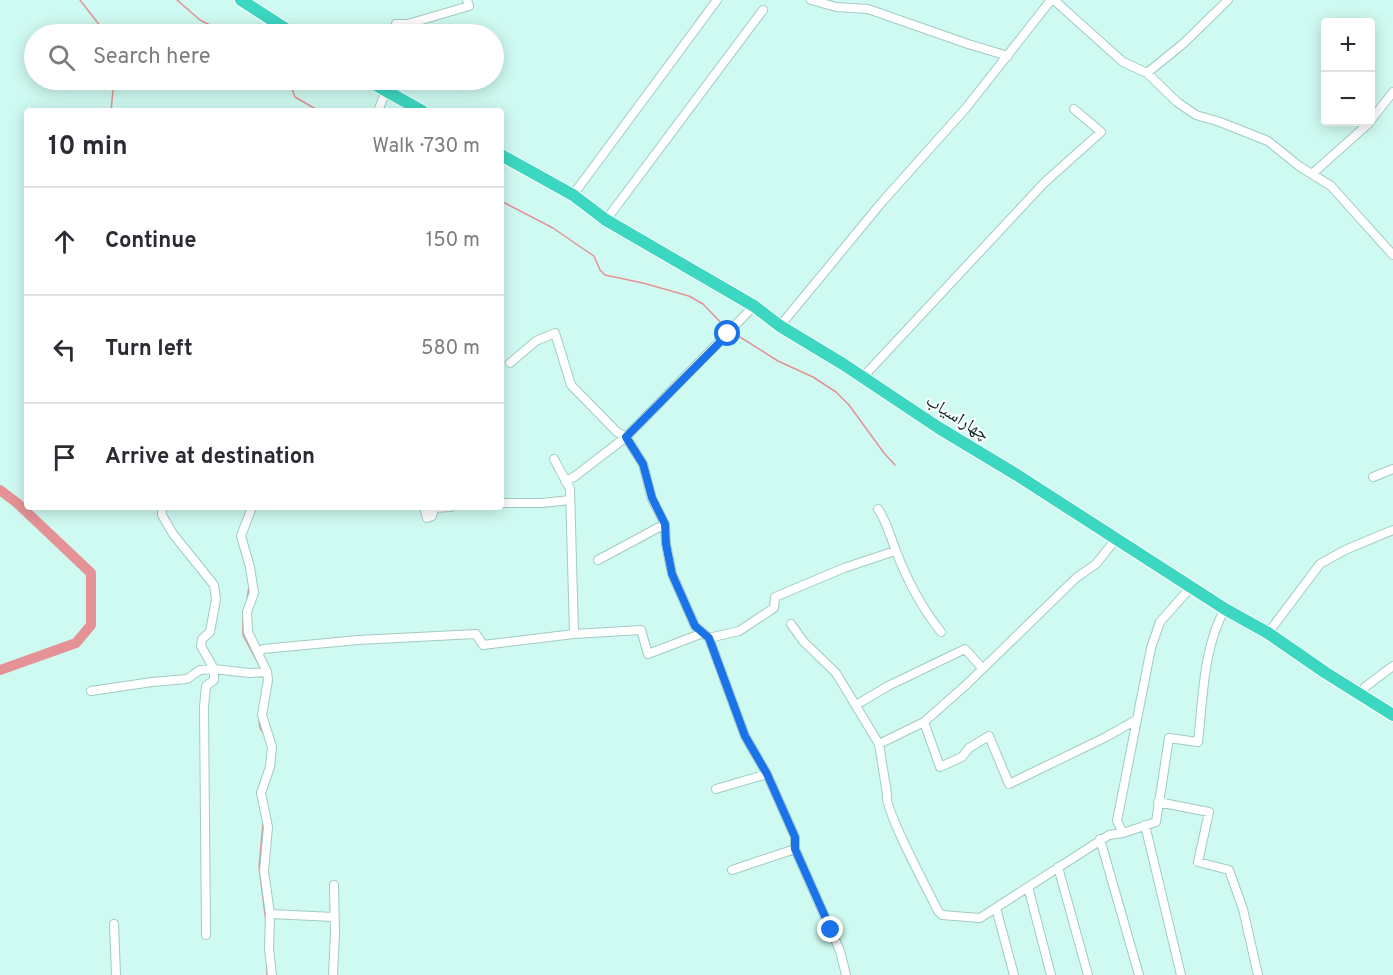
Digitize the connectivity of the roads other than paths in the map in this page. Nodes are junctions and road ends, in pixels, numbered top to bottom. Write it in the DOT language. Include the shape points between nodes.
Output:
graph roads {
  1 [pos="241,0"];
  2 [pos="467,0"];
  3 [pos="717,0"];
  4 [pos="811,0"];
  5 [pos="1052,0"];
  6 [pos="1228,0"];
  7 [pos="763,10"];
  8 [pos="278,24"];
  9 [pos="408,24"];
  10 [pos="1008,56"];
  11 [pos="1148,73"];
  12 [pos="385,90"];
  13 [pos="394,90"];
  14 [pos="1393,92"];
  15 [pos="379,108"];
  16 [pos="418,108"];
  17 [pos="1074,109"];
  18 [pos="504,157"];
  19 [pos="1312,174"];
  20 [pos="573,195"];
  21 [pos="606,220"];
  22 [pos="1392,252"];
  23 [pos="754,306"];
  24 [pos="780,326"];
  25 [pos="510,363"];
  26 [pos="863,377"];
  27 [pos="626,437"];
  28 [pos="554,459"];
  29 [pos="1393,469"];
  30 [pos="1373,477"];
  31 [pos="565,481"];
  32 [pos="570,500"];
  33 [pos="504,503"];
  34 [pos="878,509"];
  35 [pos="162,510"];
  36 [pos="251,510"];
  37 [pos="425,510"];
  38 [pos="434,510"];
  39 [pos="665,524"];
  40 [pos="1393,530"];
  41 [pos="1116,538"];
  42 [pos="895,551"];
  43 [pos="598,560"];
  44 [pos="1191,587"];
  45 [pos="1225,609"];
  46 [pos="791,624"];
  47 [pos="941,632"];
  48 [pos="1268,633"];
  49 [pos="574,634"];
  50 [pos="706,636"];
  51 [pos="258,653"];
  52 [pos="1393,666"];
  53 [pos="982,668"];
  54 [pos="214,669"];
  55 [pos="267,672"];
  56 [pos="91,692"];
  57 [pos="1362,695"];
  58 [pos="856,705"];
  59 [pos="1393,715"];
  60 [pos="1136,720"];
  61 [pos="924,722"];
  62 [pos="879,744"];
  63 [pos="767,774"];
  64 [pos="716,789"];
  65 [pos="1158,802"];
  66 [pos="1145,825"];
  67 [pos="1123,833"];
  68 [pos="1100,839"];
  69 [pos="795,849"];
  70 [pos="1058,867"];
  71 [pos="732,870"];
  72 [pos="334,885"];
  73 [pos="1028,887"];
  74 [pos="996,908"];
  75 [pos="270,914"];
  76 [pos="334,917"];
  77 [pos="114,924"];
  78 [pos="206,935"];
  79 [pos="116,975"];
  80 [pos="272,975"];
  81 [pos="333,975"];
  82 [pos="846,975"];
  83 [pos="1014,975"];
  84 [pos="1051,975"];
  85 [pos="1088,975"];
  86 [pos="1138,975"];
  87 [pos="1181,975"];
  88 [pos="1258,975"];
  1 -- 8 [label="highway"];
  2 -- 9 [label="street" via="469,6"];
  3 -- 20 [label="street"];
  4 -- 10 [label="street" via="836,7 868,9"];
  5 -- 10 [label="street"];
  5 -- 11 [label="street" via="1123,62"];
  6 -- 11 [label="street"];
  7 -- 21 [label="street"];
  10 -- 24 [label="street"];
  11 -- 19 [label="street" via="1196,115 1268,141"];
  12 -- 15 [label="street"];
  13 -- 16 [label="highway"];
  14 -- 19 [label="street" via="1368,124"];
  17 -- 26 [label="street" via="1101,132 1044,183"];
  18 -- 20 [label="highway, چهاراسیاب"];
  19 -- 22 [label="street" via="1331,186"];
  20 -- 21 [label="highway, چهاراسیاب"];
  21 -- 23 [label="highway, چهاراسیاب"];
  23 -- 24 [label="highway, چهاراسیاب"];
  23 -- 27 [label="street"];
  24 -- 26 [label="highway, چهاراسیاب"];
  25 -- 27 [label="street" via="536,341 555,333 571,385"];
  26 -- 41 [label="highway, چهاراسیاب"];
  27 -- 31 [label="street"];
  27 -- 39 [label="street" via="643,464 652,498"];
  28 -- 31 [label="street"];
  29 -- 30 [label="street"];
  31 -- 32 [label="street"];
  32 -- 33 [label="street"];
  32 -- 49 [label="street"];
  34 -- 42 [label="street"];
  35 -- 54 [label="street" via="173,534 214,585 216,599 210,632 201,646"];
  36 -- 51 [label="street" via="241,536 254,593 247,612 248,632"];
  37 -- 38 [label="street" via="427,518"];
  39 -- 43 [label="street"];
  39 -- 50 [label="street" via="672,574 695,626"];
  40 -- 48 [label="street" via="1320,564"];
  41 -- 44 [label="highway, چهاراسیاب"];
  41 -- 53 [label="street" via="1096,564 1076,578"];
  42 -- 47 [label="street" via="923,609"];
  42 -- 50 [label="street" via="775,597 774,608 738,631"];
  44 -- 45 [label="highway, چهاراسیاب"];
  44 -- 60 [label="street" via="1160,622"];
  45 -- 48 [label="highway, چهاراسیاب"];
  45 -- 65 [label="street" via="1207,657 1198,742 1169,738"];
  46 -- 58 [label="street" via="836,673"];
  48 -- 57 [label="highway, چهاراسیاب"];
  49 -- 50 [label="street" via="641,630 648,654"];
  49 -- 51 [label="street" via="483,645 476,634 358,640 263,649"];
  50 -- 63 [label="street" via="745,736"];
  51 -- 55 [label="street"];
  52 -- 57 [label="street" via="1365,687"];
  53 -- 58 [label="street" via="965,649"];
  53 -- 61 [label="street"];
  54 -- 55 [label="street"];
  54 -- 56 [label="street" via="200,670 188,679"];
  54 -- 78 [label="street" via="214,680 206,686 204,707"];
  55 -- 75 [label="street" via="262,715 272,747 261,793 268,826 264,871"];
  57 -- 59 [label="highway, چهاراسیاب"];
  58 -- 62 [label="street"];
  60 -- 61 [label="street" via="1009,784 990,736 962,757 940,767"];
  60 -- 67 [label="street" via="1116,821"];
  61 -- 62 [label="street"];
  62 -- 74 [label="street" via="886,800 938,911 942,915 980,918"];
  63 -- 64 [label="street"];
  63 -- 69 [label="street" via="795,837"];
  65 -- 66 [label="street" via="1155,822"];
  65 -- 88 [label="street" via="1209,812 1198,862 1229,870 1243,909"];
  66 -- 67 [label="street"];
  66 -- 87 [label="street"];
  67 -- 68 [label="street"];
  68 -- 70 [label="street"];
  68 -- 86 [label="street"];
  69 -- 71 [label="street"];
  69 -- 82 [label="street" via="840,951"];
  70 -- 73 [label="street"];
  70 -- 85 [label="street"];
  72 -- 76 [label="street"];
  73 -- 74 [label="street"];
  73 -- 84 [label="street"];
  74 -- 83 [label="street"];
  75 -- 76 [label="street"];
  75 -- 80 [label="street"];
  76 -- 81 [label="street"];
  77 -- 79 [label="street"];
}
